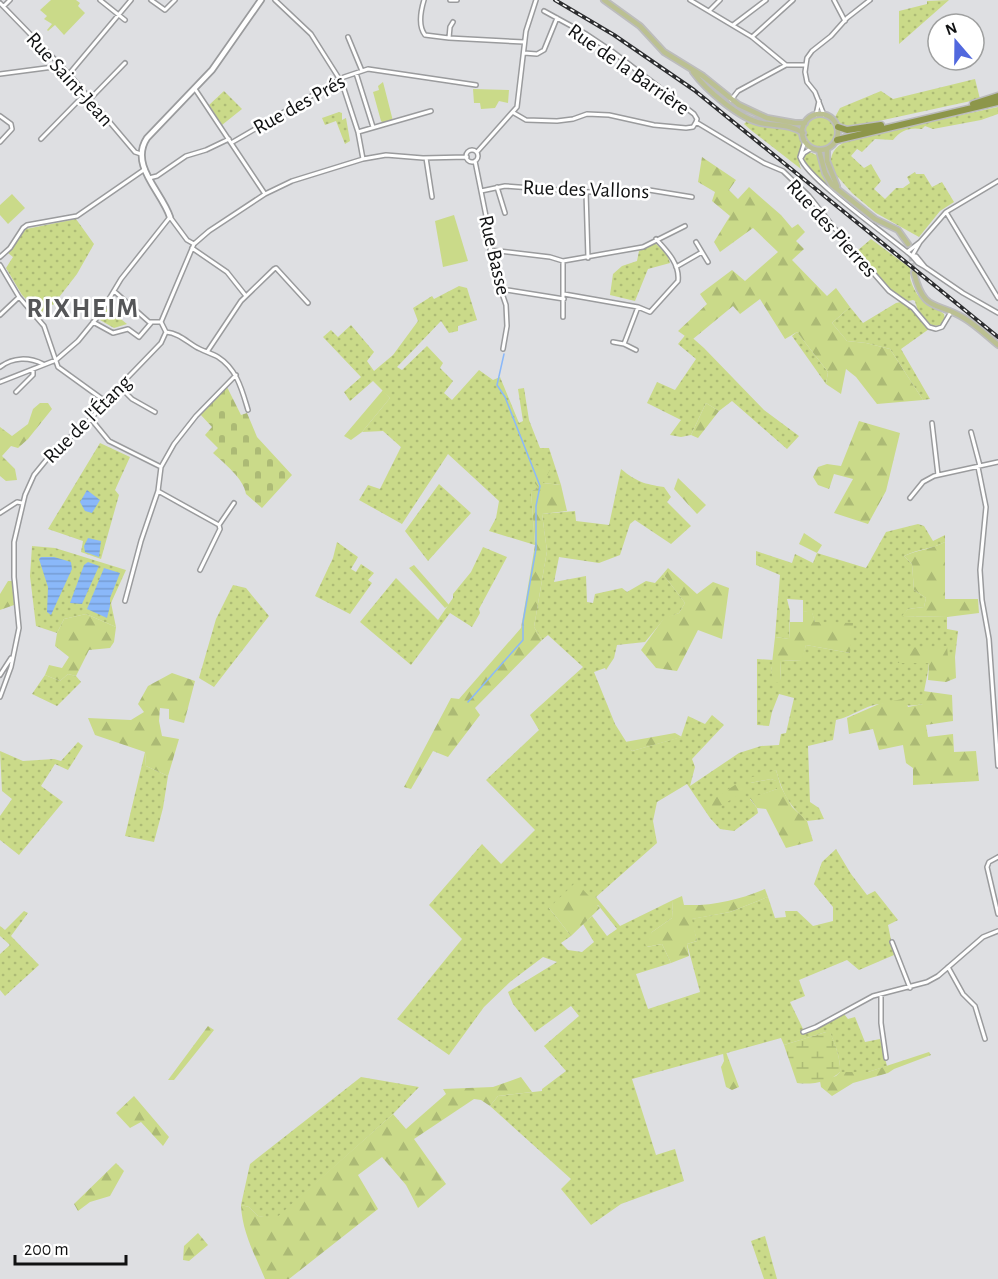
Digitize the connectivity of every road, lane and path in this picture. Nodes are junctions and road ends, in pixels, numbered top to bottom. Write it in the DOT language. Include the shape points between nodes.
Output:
graph roads {
  1 [pos="10,0"];
  2 [pos="100,0"];
  3 [pos="131,0"];
  4 [pos="151,0"];
  5 [pos="175,0"];
  6 [pos="261,0"];
  7 [pos="275,0"];
  8 [pos="424,0"];
  9 [pos="450,0"];
  10 [pos="457,0"];
  11 [pos="536,0"];
  12 [pos="604,0"];
  13 [pos="690,0"];
  14 [pos="720,0"];
  15 [pos="766,0"];
  16 [pos="793,0"];
  17 [pos="834,0"];
  18 [pos="870,0"];
  19 [pos="2,5"];
  20 [pos="544,11"];
  21 [pos="709,11"];
  22 [pos="119,15"];
  23 [pos="557,18"];
  24 [pos="125,20"];
  25 [pos="845,21"];
  26 [pos="453,22"];
  27 [pos="733,25"];
  28 [pos="348,37"];
  29 [pos="752,37"];
  30 [pos="449,38"];
  31 [pos="524,42"];
  32 [pos="524,53"];
  33 [pos="125,63"];
  34 [pos="786,65"];
  35 [pos="805,65"];
  36 [pos="60,66"];
  37 [pos="692,70"];
  38 [pos="362,71"];
  39 [pos="356,73"];
  40 [pos="0,74"];
  41 [pos="69,74"];
  42 [pos="340,80"];
  43 [pos="476,85"];
  44 [pos="195,89"];
  45 [pos="86,94"];
  46 [pos="90,99"];
  47 [pos="731,100"];
  48 [pos="819,100"];
  49 [pos="998,101"];
  50 [pos="974,106"];
  51 [pos="431,111"];
  52 [pos="513,113"];
  53 [pos="816,115"];
  54 [pos="824,115"];
  55 [pos="0,116"];
  56 [pos="696,122"];
  57 [pos="805,123"];
  58 [pos="373,127"];
  59 [pos="838,127"];
  60 [pos="358,132"];
  61 [pos="803,133"];
  62 [pos="229,139"];
  63 [pos="41,140"];
  64 [pos="837,140"];
  65 [pos="805,141"];
  66 [pos="0,142"];
  67 [pos="231,143"];
  68 [pos="812,148"];
  69 [pos="827,149"];
  70 [pos="819,150"];
  71 [pos="477,152"];
  72 [pos="141,154"];
  73 [pos="467,157"];
  74 [pos="426,158"];
  75 [pos="363,159"];
  76 [pos="801,160"];
  77 [pos="475,161"];
  78 [pos="145,169"];
  79 [pos="149,178"];
  80 [pos="998,181"];
  81 [pos="497,188"];
  82 [pos="481,191"];
  83 [pos="841,191"];
  84 [pos="586,192"];
  85 [pos="265,194"];
  86 [pos="432,197"];
  87 [pos="692,197"];
  88 [pos="946,212"];
  89 [pos="505,213"];
  90 [pos="170,217"];
  91 [pos="685,226"];
  92 [pos="656,239"];
  93 [pos="696,242"];
  94 [pos="920,242"];
  95 [pos="908,244"];
  96 [pos="193,246"];
  97 [pos="490,249"];
  98 [pos="702,252"];
  99 [pos="907,252"];
  100 [pos="912,256"];
  101 [pos="0,257"];
  102 [pos="588,258"];
  103 [pos="563,261"];
  104 [pos="708,262"];
  105 [pos="0,265"];
  106 [pos="676,267"];
  107 [pos="914,273"];
  108 [pos="501,289"];
  109 [pos="114,291"];
  110 [pos="564,294"];
  111 [pos="246,296"];
  112 [pos="19,297"];
  113 [pos="998,298"];
  114 [pos="564,299"];
  115 [pos="308,303"];
  116 [pos="638,307"];
  117 [pos="951,312"];
  118 [pos="998,312"];
  119 [pos="0,315"];
  120 [pos="564,317"];
  121 [pos="93,322"];
  122 [pos="161,322"];
  123 [pos="152,323"];
  124 [pos="166,332"];
  125 [pos="613,342"];
  126 [pos="624,344"];
  127 [pos="998,345"];
  128 [pos="503,349"];
  129 [pos="636,350"];
  130 [pos="207,352"];
  131 [pos="56,360"];
  132 [pos="43,364"];
  133 [pos="0,367"];
  134 [pos="33,369"];
  135 [pos="236,375"];
  136 [pos="0,382"];
  137 [pos="120,387"];
  138 [pos="16,392"];
  139 [pos="105,400"];
  140 [pos="248,410"];
  141 [pos="155,412"];
  142 [pos="91,419"];
  143 [pos="932,423"];
  144 [pos="971,432"];
  145 [pos="998,462"];
  146 [pos="161,466"];
  147 [pos="979,466"];
  148 [pos="938,475"];
  149 [pos="158,491"];
  150 [pos="910,498"];
  151 [pos="22,503"];
  152 [pos="234,503"];
  153 [pos="0,513"];
  154 [pos="219,525"];
  155 [pos="200,570"];
  156 [pos="125,601"];
  157 [pos="12,657"];
  158 [pos="0,675"];
  159 [pos="1,691"];
  160 [pos="0,697"];
  161 [pos="996,710"];
  162 [pos="998,766"];
  163 [pos="998,857"];
  164 [pos="998,914"];
  165 [pos="998,931"];
  166 [pos="892,942"];
  167 [pos="948,967"];
  168 [pos="910,988"];
  169 [pos="881,994"];
  170 [pos="803,1032"];
  171 [pos="985,1039"];
  172 [pos="886,1058"];
  1 -- 19 [label="street"];
  2 -- 22 [label="street"];
  3 -- 22 [label="street"];
  4 -- 5 [label="street" via="165,10"];
  6 -- 44 [label="main road" via="225,54"];
  7 -- 42 [label="street" via="311,34"];
  8 -- 30 [label="street" via="423,33"];
  9 -- 10 [label="street"];
  11 -- 31 [label="street"];
  12 -- 37 [label="main road" via="640,26 664,52"];
  13 -- 21 [label="street"];
  14 -- 21 [label="street"];
  15 -- 27 [label="street"];
  16 -- 29 [label="street"];
  17 -- 25 [label="street"];
  18 -- 25 [label="street"];
  19 -- 36 [label="street, Rue Saint-Jean"];
  20 -- 23 [label="street, Rue de la Barrière"];
  21 -- 27 [label="street"];
  22 -- 24 [label="street"];
  22 -- 41 [label="street"];
  23 -- 32 [label="street, Rue de la Barrière" via="544,50"];
  23 -- 56 [label="street, Rue de la Barrière" via="655,83 694,114"];
  25 -- 35 [label="street" via="810,53"];
  26 -- 30 [label="street"];
  27 -- 29 [label="street"];
  28 -- 38 [label="street"];
  29 -- 34 [label="street"];
  30 -- 31 [label="street"];
  31 -- 32 [label="street"];
  32 -- 52 [label="street"];
  33 -- 46 [label="street"];
  34 -- 35 [label="street"];
  34 -- 47 [label="street" via="738,91"];
  35 -- 48 [label="street" via="807,82"];
  36 -- 40 [label="street"];
  36 -- 41 [label="street, Rue Saint-Jean"];
  37 -- 47 [label="main road"];
  37 -- 61 [label="main road" via="706,86 749,119"];
  38 -- 39 [label="street, Rue des Prés"];
  38 -- 43 [label="street, Rue des Prés" via="372,69"];
  39 -- 42 [label="street, Rue des Prés"];
  39 -- 58 [label="street"];
  41 -- 45 [label="street, Rue Saint-Jean"];
  42 -- 60 [label="street"];
  42 -- 67 [label="street, Rue des Prés"];
  44 -- 62 [label="street"];
  44 -- 72 [label="main road" via="147,138"];
  45 -- 46 [label="street, Rue Saint-Jean"];
  45 -- 63 [label="street"];
  46 -- 72 [label="street, Rue Saint-Jean" via="135,152"];
  47 -- 57 [label="main road" via="767,118"];
  48 -- 53 [label="street"];
  48 -- 54 [label="street"];
  49 -- 50 [label="highway"];
  50 -- 59 [label="highway" via="875,126 847,130"];
  50 -- 64 [label="highway"];
  51 -- 58 [label="street"];
  52 -- 56 [label="street" via="526,120 557,121 609,115 686,128"];
  52 -- 71 [label="street"];
  53 -- 54 [label="main road"];
  53 -- 57 [label="main road"];
  54 -- 59 [label="main road"];
  55 -- 66 [label="street" via="12,129"];
  56 -- 117 [label="street, Rue des Pierres" via="783,171 883,285 931,328 942,327"];
  57 -- 61 [label="main road"];
  58 -- 60 [label="street"];
  59 -- 64 [label="main road"];
  60 -- 75 [label="street"];
  61 -- 65 [label="main road"];
  62 -- 67 [label="street"];
  62 -- 79 [label="street, Rue des Prés" via="181,159"];
  64 -- 69 [label="main road"];
  65 -- 68 [label="main road"];
  65 -- 76 [label="street"];
  67 -- 85 [label="street"];
  68 -- 70 [label="main road"];
  68 -- 76 [label="street"];
  69 -- 70 [label="main road"];
  69 -- 83 [label="main road" via="828,168"];
  70 -- 83 [label="main road" via="827,176"];
  71 -- 73 [label="street" via="470,150"];
  71 -- 77 [label="street"];
  72 -- 78 [label="main road"];
  73 -- 74 [label="street"];
  73 -- 77 [label="street"];
  74 -- 75 [label="street" via="387,155"];
  74 -- 86 [label="street"];
  75 -- 85 [label="street" via="292,181"];
  76 -- 99 [label="street" via="812,174"];
  77 -- 82 [label="street, Rue Basse"];
  78 -- 79 [label="main road"];
  78 -- 101 [label="street" via="77,216 27,225"];
  79 -- 90 [label="main road"];
  80 -- 88 [label="street"];
  81 -- 82 [label="street, Rue des Vallons"];
  81 -- 84 [label="street, Rue des Vallons"];
  81 -- 89 [label="street"];
  82 -- 97 [label="street, Rue Basse"];
  83 -- 95 [label="main road" via="875,219 897,230"];
  84 -- 87 [label="street, Rue des Vallons" via="649,190"];
  84 -- 102 [label="street"];
  85 -- 96 [label="street"];
  88 -- 94 [label="street"];
  88 -- 113 [label="street"];
  90 -- 96 [label="street"];
  90 -- 109 [label="street"];
  91 -- 92 [label="street"];
  92 -- 102 [label="street" via="643,247"];
  92 -- 106 [label="street"];
  93 -- 98 [label="street"];
  94 -- 99 [label="street"];
  94 -- 100 [label="street"];
  96 -- 111 [label="street" via="227,272"];
  96 -- 122 [label="street"];
  97 -- 103 [label="street"];
  97 -- 108 [label="street, Rue Basse"];
  98 -- 104 [label="street"];
  98 -- 106 [label="street"];
  99 -- 100 [label="street"];
  100 -- 118 [label="street" via="952,286"];
  102 -- 103 [label="street"];
  103 -- 110 [label="street"];
  105 -- 112 [label="street"];
  106 -- 116 [label="street" via="678,281 650,312"];
  107 -- 117 [label="main road" via="924,298"];
  108 -- 114 [label="street"];
  108 -- 128 [label="street, Rue Basse" via="507,326"];
  109 -- 121 [label="street"];
  109 -- 123 [label="street"];
  110 -- 114 [label="street"];
  110 -- 116 [label="street"];
  111 -- 115 [label="street" via="276,268"];
  111 -- 130 [label="street"];
  112 -- 119 [label="street"];
  112 -- 131 [label="street" via="44,326"];
  114 -- 120 [label="street"];
  116 -- 126 [label="street"];
  117 -- 127 [label="main road"];
  121 -- 123 [label="street" via="113,333 128,329 139,337"];
  121 -- 131 [label="street"];
  122 -- 123 [label="street"];
  122 -- 124 [label="street"];
  124 -- 130 [label="street" via="175,333"];
  124 -- 137 [label="street, Rue de l'Étang" via="161,343"];
  125 -- 126 [label="street"];
  126 -- 129 [label="street"];
  130 -- 135 [label="street" via="219,357"];
  131 -- 132 [label="street"];
  131 -- 139 [label="street" via="60,370"];
  132 -- 133 [label="street" via="22,359"];
  132 -- 134 [label="street"];
  134 -- 136 [label="street"];
  134 -- 138 [label="street" via="33,375"];
  135 -- 140 [label="street"];
  135 -- 146 [label="street" via="196,416"];
  137 -- 139 [label="street, Rue de l'Étang"];
  137 -- 141 [label="street"];
  139 -- 142 [label="street, Rue de l'Étang"];
  142 -- 146 [label="street" via="109,441"];
  142 -- 151 [label="street, Rue de l'Étang" via="44,462"];
  143 -- 148 [label="street"];
  144 -- 147 [label="street"];
  145 -- 147 [label="street"];
  146 -- 149 [label="street"];
  147 -- 148 [label="street"];
  147 -- 161 [label="street" via="986,507 980,570"];
  148 -- 150 [label="street" via="923,482"];
  149 -- 154 [label="street"];
  149 -- 156 [label="street"];
  151 -- 153 [label="street"];
  151 -- 157 [label="street, Rue de l'Étang" via="14,542 19,628"];
  152 -- 154 [label="street"];
  154 -- 155 [label="street"];
  157 -- 158 [label="street, Rue de l'Étang"];
  157 -- 159 [label="street, Rue de l'Étang"];
  159 -- 160 [label="street, Rue de l'Étang"];
  161 -- 162 [label="street"];
  163 -- 164 [label="street" via="987,867"];
  165 -- 167 [label="street" via="983,937"];
  166 -- 168 [label="street"];
  167 -- 168 [label="street" via="938,976"];
  167 -- 171 [label="street" via="963,994 975,1006"];
  168 -- 169 [label="street"];
  169 -- 170 [label="street" via="861,1000"];
  169 -- 172 [label="street" via="880,1023"];
}
